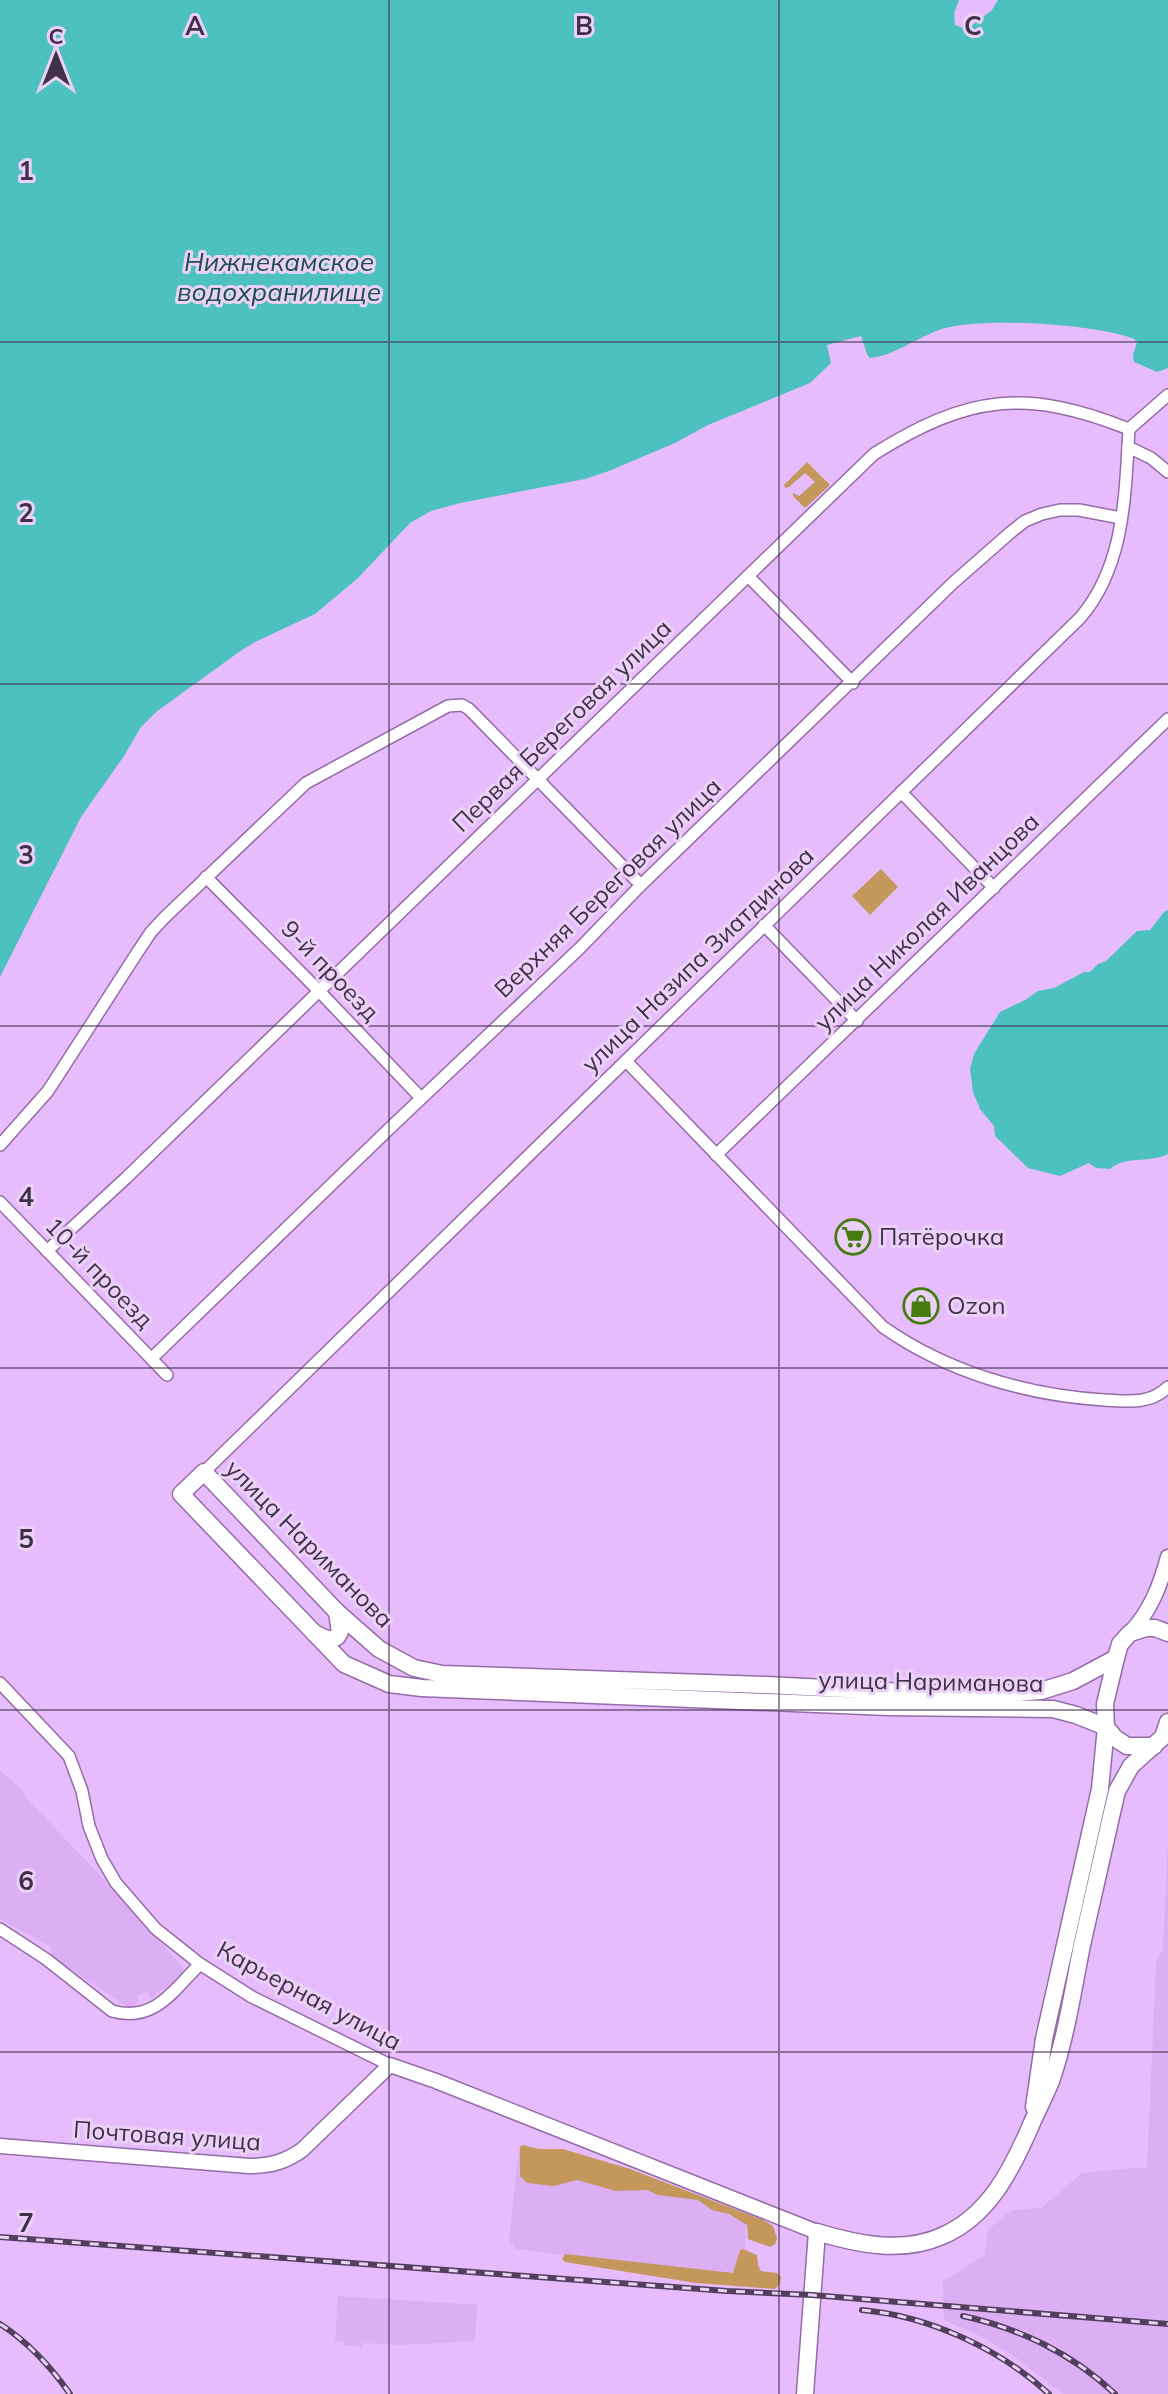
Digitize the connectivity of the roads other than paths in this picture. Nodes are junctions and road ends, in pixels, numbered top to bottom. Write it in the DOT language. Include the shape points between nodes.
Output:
graph roads {
  1 [pos="1168,395"];
  2 [pos="1129,429"];
  3 [pos="1128,447"];
  4 [pos="1168,472"];
  5 [pos="1121,518"];
  6 [pos="748,576"];
  7 [pos="853,683"];
  8 [pos="1168,719"];
  9 [pos="538,778"];
  10 [pos="901,792"];
  11 [pos="206,877"];
  12 [pos="641,885"];
  13 [pos="994,888"];
  14 [pos="764,925"];
  15 [pos="319,991"];
  16 [pos="857,1021"];
  17 [pos="626,1061"];
  18 [pos="421,1098"];
  19 [pos="0,1145"];
  20 [pos="716,1155"];
  21 [pos="0,1202"];
  22 [pos="47,1251"];
  23 [pos="152,1358"];
  24 [pos="167,1375"];
  25 [pos="1168,1387"];
  26 [pos="204,1472"];
  27 [pos="1168,1557"];
  28 [pos="337,1612"];
  29 [pos="312,1632"];
  30 [pos="1130,1633"];
  31 [pos="1168,1633"];
  32 [pos="1116,1658"];
  33 [pos="0,1683"];
  34 [pos="1106,1727"];
  35 [pos="1163,1734"];
  36 [pos="0,1929"];
  37 [pos="200,1964"];
  38 [pos="390,2065"];
  39 [pos="1031,2125"];
  40 [pos="0,2146"];
  41 [pos="817,2232"];
  42 [pos="805,2394"];
  1 -- 2 [label="street"];
  2 -- 3 [label="street, улица Назипа Зиатдинова"];
  2 -- 6 [label="street, Первая Береговая улица" via="1086,412 1034,403 990,405 940,417 874,454"];
  3 -- 4 [label="street"];
  3 -- 5 [label="street, улица Назипа Зиатдинова"];
  5 -- 7 [label="street, Верхняя Береговая улица" via="1060,510 1025,521 954,582"];
  5 -- 10 [label="street, улица Назипа Зиатдинова" via="1109,572 1087,610"];
  6 -- 7 [label="street"];
  6 -- 9 [label="street, Первая Береговая улица"];
  7 -- 12 [label="street, Верхняя Береговая улица"];
  8 -- 13 [label="street, улица Николая Иванцова"];
  9 -- 11 [label="street" via="469,709 448,706 306,783"];
  9 -- 12 [label="street"];
  9 -- 15 [label="street, Первая Береговая улица"];
  10 -- 13 [label="street"];
  10 -- 14 [label="street, улица Назипа Зиатдинова"];
  11 -- 15 [label="street, 9-й проезд"];
  11 -- 19 [label="street" via="151,932 48,1091"];
  12 -- 18 [label="street, Верхняя Береговая улица"];
  13 -- 16 [label="street, улица Николая Иванцова"];
  14 -- 16 [label="street"];
  14 -- 17 [label="street, улица Назипа Зиатдинова"];
  15 -- 18 [label="street, 9-й проезд"];
  15 -- 22 [label="street, Первая Береговая улица"];
  16 -- 20 [label="street, улица Николая Иванцова"];
  17 -- 20 [label="street"];
  17 -- 26 [label="street, улица Назипа Зиатдинова"];
  18 -- 23 [label="street, Верхняя Береговая улица"];
  20 -- 25 [label="street" via="883,1327 906,1342 1006,1384 1049,1394 1135,1401 1155,1397"];
  21 -- 22 [label="street, 10-й проезд"];
  22 -- 23 [label="street, 10-й проезд"];
  23 -- 24 [label="street, 10-й проезд"];
  26 -- 28 [label="main road, улица Нариманова"];
  26 -- 29 [label="main road, улица Нариманова" via="181,1494"];
  27 -- 30 [label="street" via="1154,1599"];
  28 -- 29 [label="main road" via="337,1637 329,1640"];
  28 -- 32 [label="main road, улица Нариманова" via="402,1662 454,1676 1003,1694 1073,1681"];
  29 -- 34 [label="main road, улица Нариманова" via="344,1664 400,1686 1053,1709"];
  30 -- 31 [label="main road" via="1155,1628"];
  30 -- 32 [label="main road"];
  32 -- 34 [label="main road" via="1105,1704"];
  33 -- 37 [label="street, Карьерная улица" via="69,1756 89,1826 116,1883 156,1929"];
  34 -- 35 [label="main road, улица Нариманова" via="1127,1746"];
  34 -- 39 [label="main road" via="1100,1789 1044,2039"];
  35 -- 39 [label="main road" via="1131,1766 1117,1791 1062,2039"];
  36 -- 37 [label="street" via="123,2014 158,2006"];
  37 -- 38 [label="street, Карьерная улица" via="252,1997"];
  38 -- 40 [label="street, Почтовая улица" via="302,2150 269,2166"];
  38 -- 41 [label="street, Карьерная улица"];
  39 -- 41 [label="main road" via="997,2191 942,2237 879,2245"];
  41 -- 42 [label="main road"];
}
